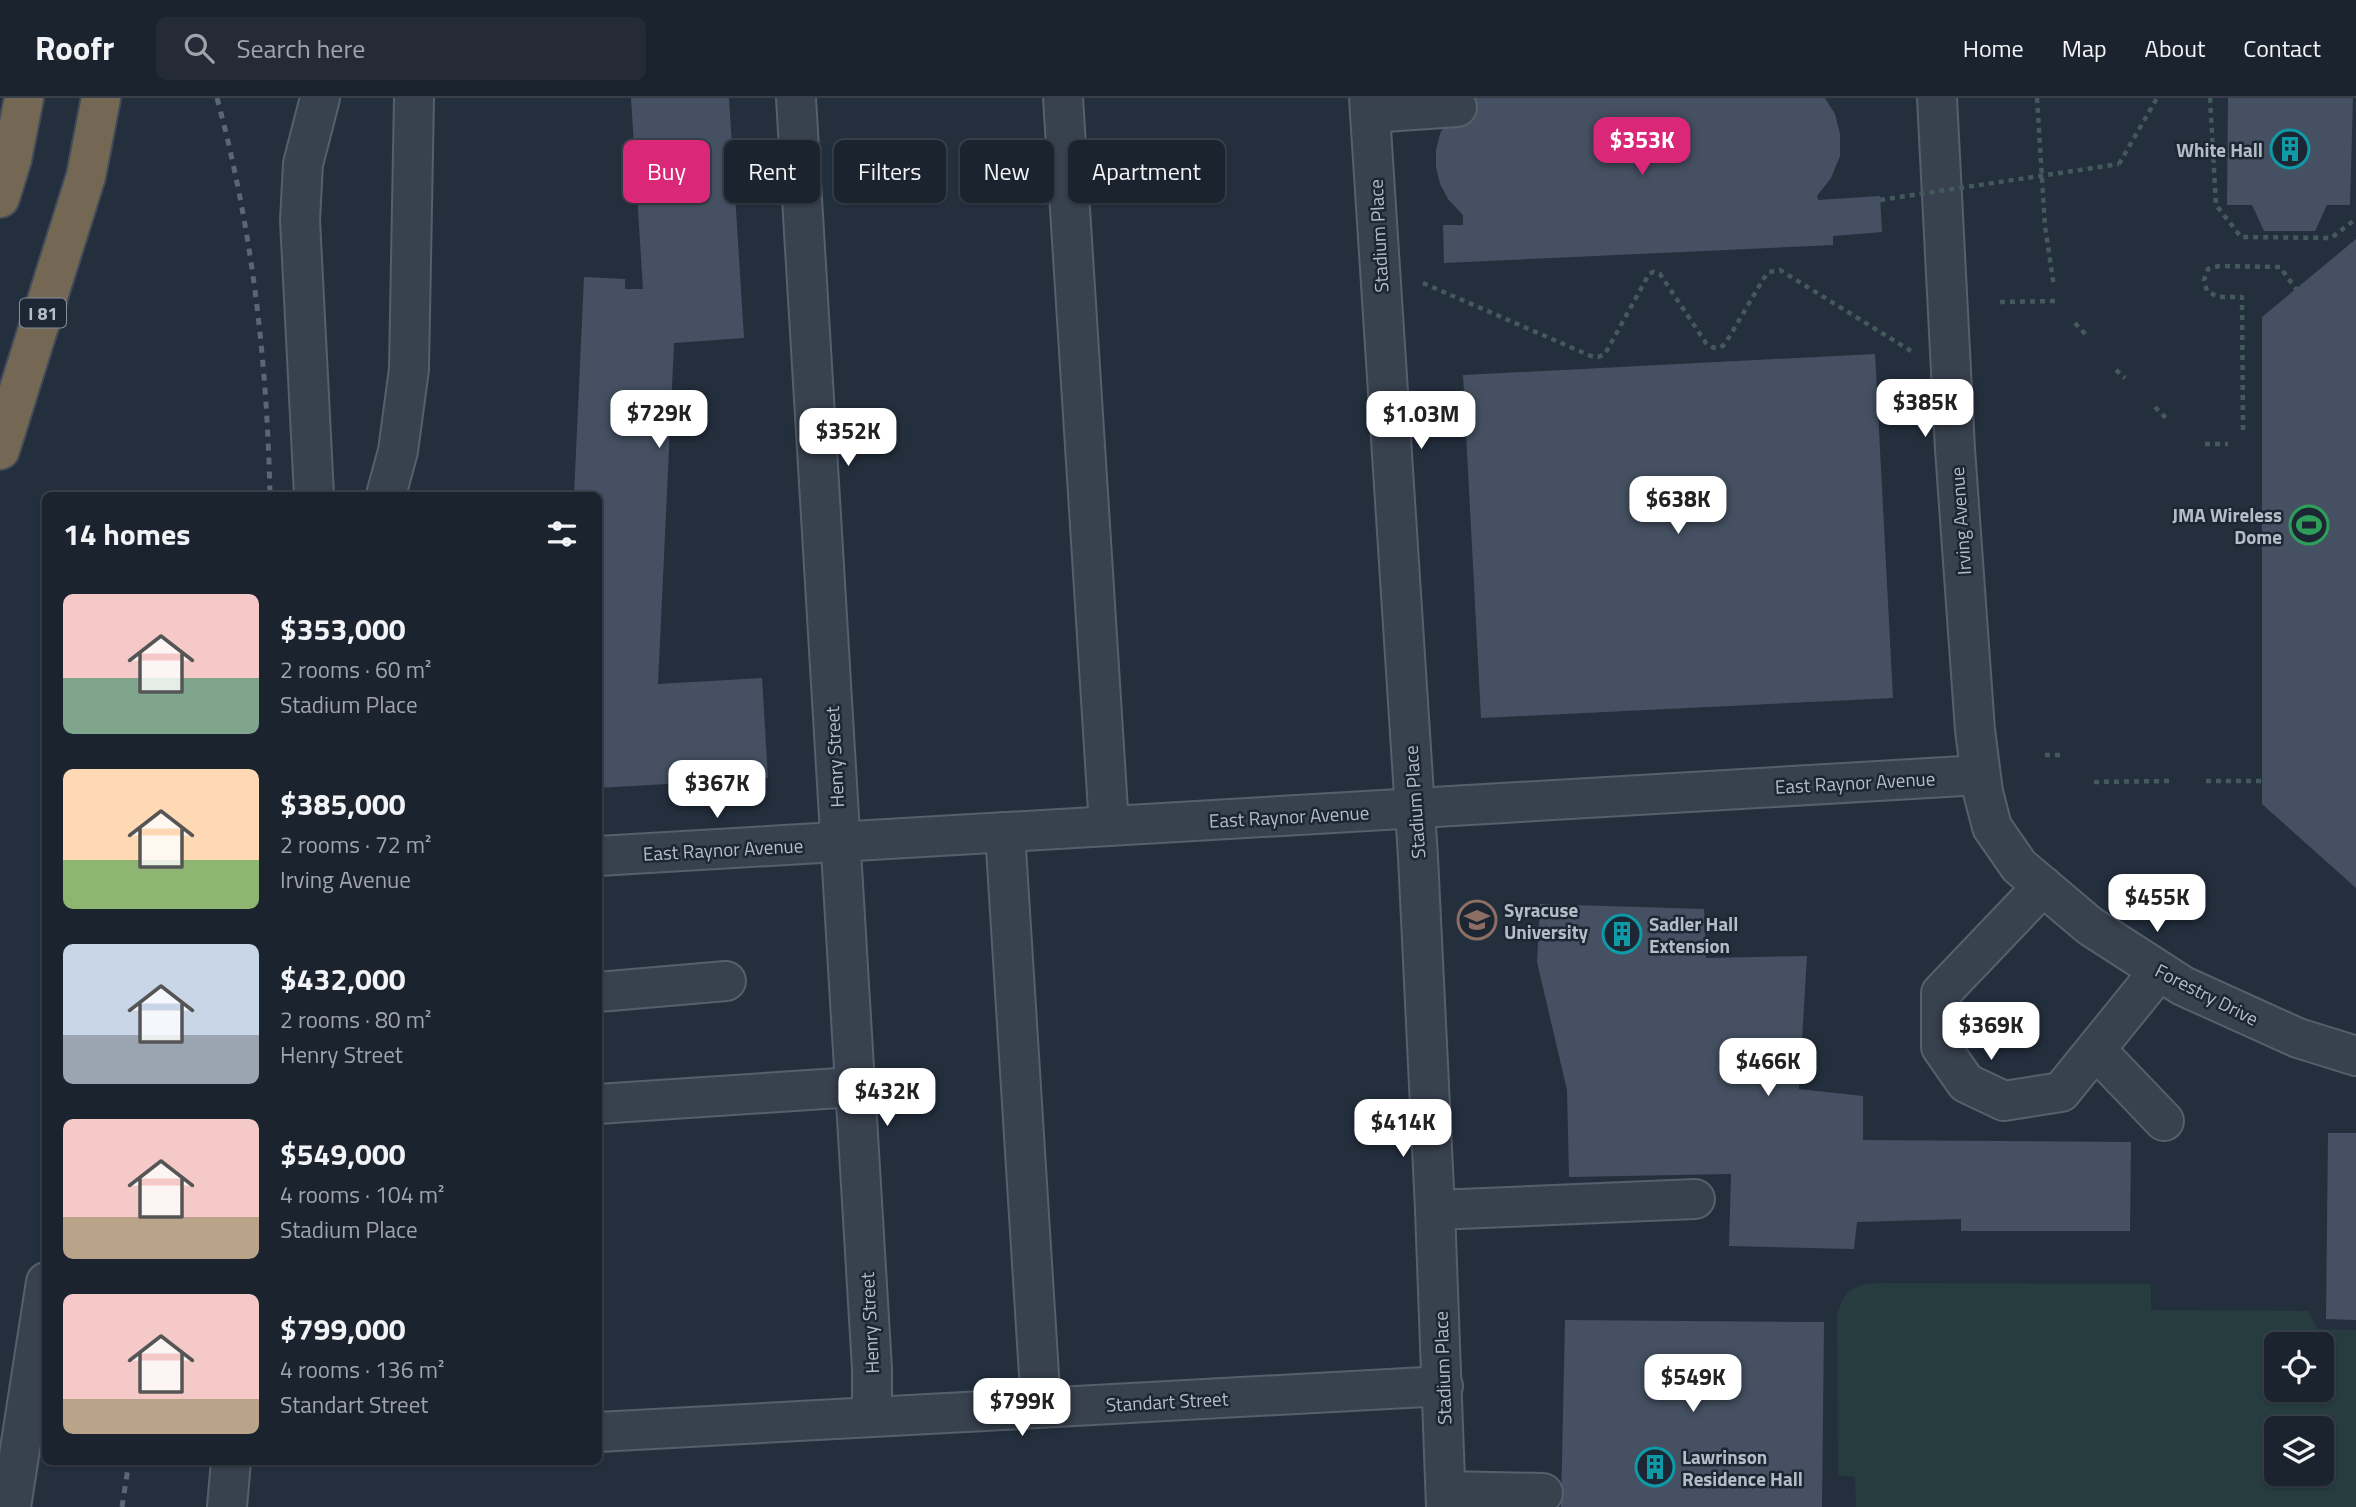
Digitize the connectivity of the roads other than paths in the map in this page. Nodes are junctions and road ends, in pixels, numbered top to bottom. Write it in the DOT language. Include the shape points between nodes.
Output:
graph roads {
  1 [pos="24,98"];
  2 [pos="101,98"];
  3 [pos="320,98"];
  4 [pos="414,98"];
  5 [pos="796,98"];
  6 [pos="1063,98"];
  7 [pos="1937,98"];
  8 [pos="1370,105"];
  9 [pos="1458,107"];
  10 [pos="0,198"];
  11 [pos="0,450"];
  12 [pos="314,492"];
  13 [pos="387,492"];
  14 [pos="1980,775"];
  15 [pos="1415,808"];
  16 [pos="1109,826"];
  17 [pos="1004,832"];
  18 [pos="839,842"];
  19 [pos="602,856"];
  20 [pos="2043,886"];
  21 [pos="2159,971"];
  22 [pos="726,981"];
  23 [pos="602,992"];
  24 [pos="2095,1050"];
  25 [pos="2356,1056"];
  26 [pos="855,1087"];
  27 [pos="602,1104"];
  28 [pos="2164,1121"];
  29 [pos="1695,1199"];
  30 [pos="1435,1210"];
  31 [pos="42,1308"];
  32 [pos="1443,1385"];
  33 [pos="1041,1407"];
  34 [pos="872,1416"];
  35 [pos="602,1432"];
  36 [pos="231,1465"];
  37 [pos="1543,1493"];
  38 [pos="1446,1499"];
  39 [pos="11,1507"];
  40 [pos="227,1507"];
  1 -- 10 [label="highway"];
  2 -- 11 [label="highway, I 81" via="86,176"];
  3 -- 12 [label="street" via="303,164 300,211"];
  4 -- 13 [label="street" via="409,369 398,451"];
  5 -- 18 [label="street, Henry Street"];
  6 -- 16 [label="street"];
  7 -- 14 [label="street, Irving Avenue" via="1955,449"];
  8 -- 9 [label="street"];
  8 -- 15 [label="street, Stadium Place"];
  14 -- 15 [label="street, East Raynor Avenue"];
  14 -- 20 [label="street, Forestry Drive" via="1997,835 2019,866"];
  15 -- 16 [label="street, East Raynor Avenue"];
  15 -- 30 [label="street, Stadium Place"];
  16 -- 17 [label="street, East Raynor Avenue"];
  17 -- 18 [label="street, East Raynor Avenue"];
  17 -- 33 [label="street"];
  18 -- 19 [label="street, East Raynor Avenue"];
  18 -- 26 [label="street, Henry Street"];
  20 -- 21 [label="street, Forestry Drive" via="2090,926"];
  20 -- 24 [label="street" via="1941,993 1941,1047 1966,1083 2004,1101 2062,1093"];
  21 -- 24 [label="street"];
  21 -- 25 [label="street, Forestry Drive" via="2182,986 2298,1038"];
  22 -- 23 [label="street"];
  24 -- 28 [label="street"];
  26 -- 27 [label="street"];
  26 -- 34 [label="street, Henry Street"];
  29 -- 30 [label="street"];
  30 -- 32 [label="street, Stadium Place"];
  31 -- 39 [label="street"];
  32 -- 33 [label="street, Standart Street"];
  32 -- 38 [label="street, Stadium Place"];
  33 -- 34 [label="street, Standart Street"];
  34 -- 35 [label="street, Standart Street"];
  36 -- 40 [label="street"];
  37 -- 38 [label="street"];
}
